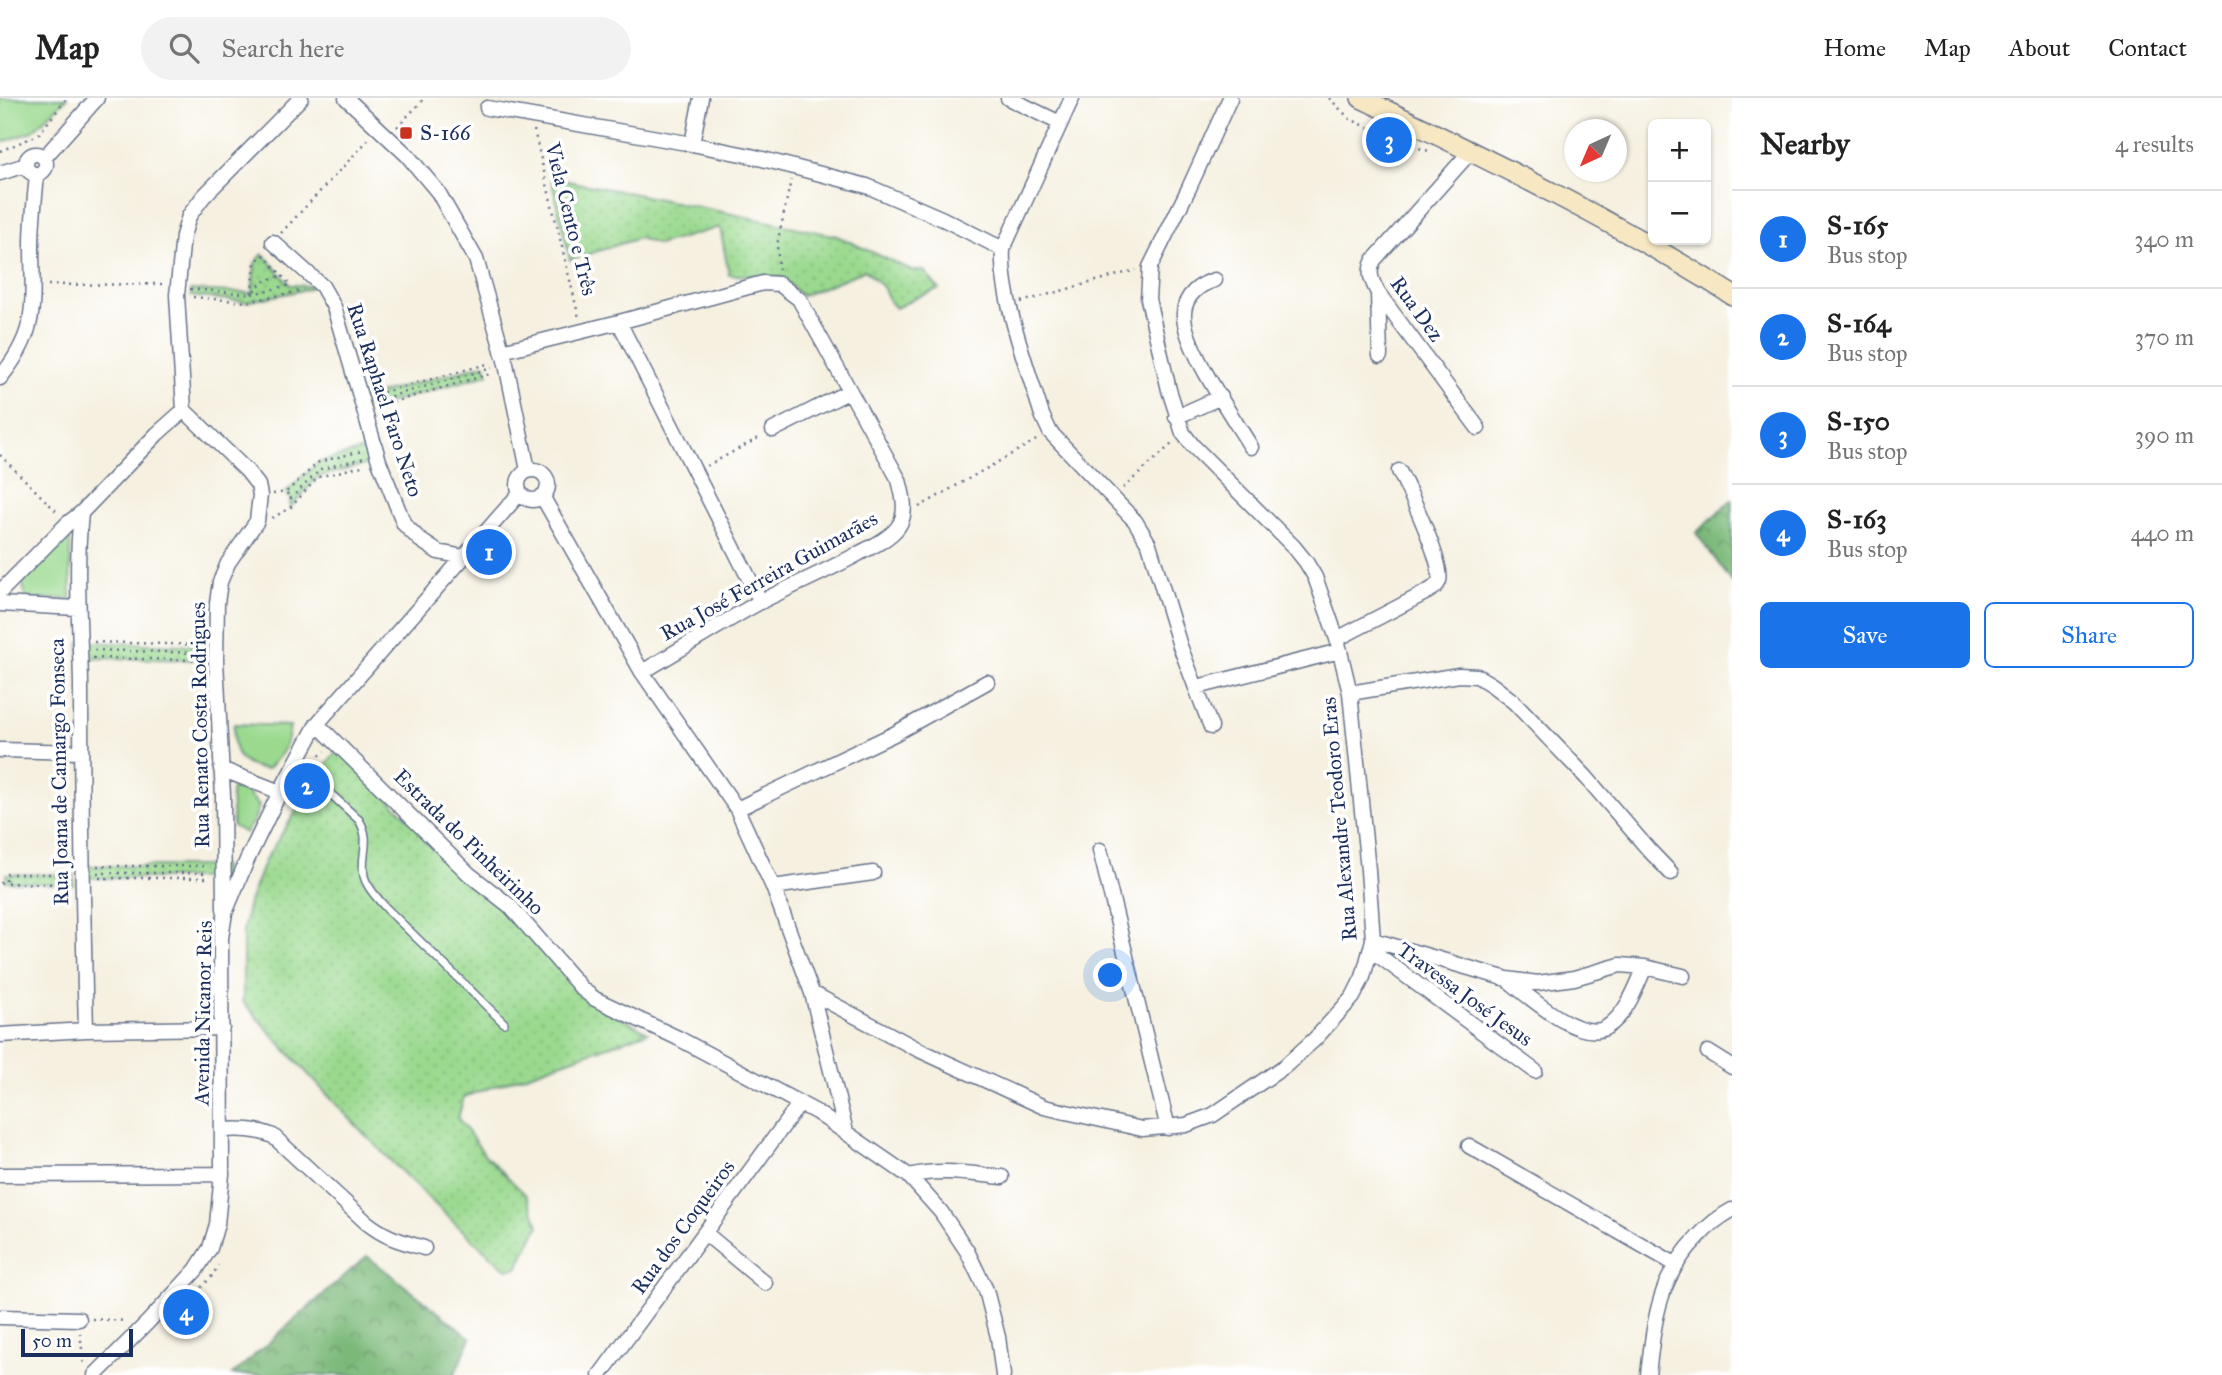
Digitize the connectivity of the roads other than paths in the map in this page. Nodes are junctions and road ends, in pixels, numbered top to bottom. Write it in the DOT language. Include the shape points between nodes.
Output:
graph roads {
  1 [pos="97,98"];
  2 [pos="301,98"];
  3 [pos="346,98"];
  4 [pos="701,98"];
  5 [pos="1008,98"];
  6 [pos="1072,98"];
  7 [pos="1230,98"];
  8 [pos="1361,98"];
  9 [pos="487,108"];
  10 [pos="1060,123"];
  11 [pos="692,144"];
  12 [pos="1471,151"];
  13 [pos="31,169"];
  14 [pos="0,173"];
  15 [pos="273,242"];
  16 [pos="1003,249"];
  17 [pos="1215,279"];
  18 [pos="1378,292"];
  19 [pos="1732,295"];
  20 [pos="619,322"];
  21 [pos="1380,356"];
  22 [pos="505,361"];
  23 [pos="0,378"];
  24 [pos="850,391"];
  25 [pos="1222,397"];
  26 [pos="184,410"];
  27 [pos="1176,417"];
  28 [pos="1478,428"];
  29 [pos="773,430"];
  30 [pos="1251,447"];
  31 [pos="528,470"];
  32 [pos="1399,471"];
  33 [pos="520,493"];
  34 [pos="542,496"];
  35 [pos="81,513"];
  36 [pos="464,557"];
  37 [pos="0,592"];
  38 [pos="761,602"];
  39 [pos="0,604"];
  40 [pos="77,608"];
  41 [pos="1338,645"];
  42 [pos="642,672"];
  43 [pos="987,682"];
  44 [pos="1197,687"];
  45 [pos="1350,693"];
  46 [pos="317,724"];
  47 [pos="1212,727"];
  48 [pos="0,750"];
  49 [pos="81,752"];
  50 [pos="297,763"];
  51 [pos="221,769"];
  52 [pos="280,792"];
  53 [pos="737,809"];
  54 [pos="1100,850"];
  55 [pos="873,873"];
  56 [pos="1671,873"];
  57 [pos="773,887"];
  58 [pos="225,913"];
  59 [pos="1372,945"];
  60 [pos="1645,967"];
  61 [pos="1683,976"];
  62 [pos="1507,979"];
  63 [pos="811,993"];
  64 [pos="504,1023"];
  65 [pos="222,1028"];
  66 [pos="86,1030"];
  67 [pos="0,1035"];
  68 [pos="1708,1052"];
  69 [pos="1732,1067"];
  70 [pos="1535,1071"];
  71 [pos="800,1104"];
  72 [pos="1168,1128"];
  73 [pos="222,1130"];
  74 [pos="846,1132"];
  75 [pos="1469,1146"];
  76 [pos="222,1174"];
  77 [pos="0,1175"];
  78 [pos="909,1176"];
  79 [pos="1002,1177"];
  80 [pos="1732,1210"];
  81 [pos="705,1233"];
  82 [pos="424,1248"];
  83 [pos="1675,1264"];
  84 [pos="765,1283"];
  85 [pos="0,1317"];
  86 [pos="79,1319"];
  87 [pos="95,1375"];
  88 [pos="600,1375"];
  89 [pos="1003,1375"];
  90 [pos="1647,1375"];
  1 -- 13 [label="street" via="44,158 45,168"];
  2 -- 26 [label="street" via="189,216 177,292"];
  3 -- 22 [label="street" via="439,192 476,259"];
  4 -- 11 [label="street"];
  5 -- 10 [label="street"];
  6 -- 10 [label="street"];
  7 -- 27 [label="street, Rua Alexandre Teodoro Eras" via="1150,267 1148,299"];
  8 -- 12 [label="main road"];
  9 -- 11 [label="street"];
  10 -- 16 [label="street"];
  11 -- 16 [label="street" via="867,186"];
  12 -- 18 [label="street, Rua Dez" via="1374,260 1371,280"];
  12 -- 19 [label="main road" via="1653,247"];
  13 -- 14 [label="street"];
  13 -- 23 [label="street" via="34,285 29,329 16,358"];
  15 -- 36 [label="street, Rua Raphael Faro Neto" via="322,286 334,307 377,454 404,524 438,552"];
  16 -- 44 [label="street" via="1010,305 1042,415 1050,432 1113,496 1149,544"];
  17 -- 25 [label="street" via="1189,296 1183,311 1186,331"];
  18 -- 21 [label="street"];
  18 -- 28 [label="street, Rua Dez"];
  20 -- 22 [label="street"];
  20 -- 24 [label="street, Rua José Ferreira Guimarães" via="763,283 779,284 799,299"];
  20 -- 38 [label="street"];
  22 -- 31 [label="street"];
  24 -- 29 [label="street"];
  24 -- 38 [label="street, Rua José Ferreira Guimarães" via="899,480 903,494 899,526 879,543"];
  25 -- 27 [label="street"];
  25 -- 30 [label="street"];
  26 -- 35 [label="street"];
  26 -- 51 [label="street, Rua Renato Costa Rodrigues" via="247,471 260,495 257,521 228,563 217,603"];
  27 -- 41 [label="street, Rua Alexandre Teodoro Eras" via="1193,446 1306,562"];
  31 -- 33 [label="street" via="518,479"];
  31 -- 34 [label="street" via="546,477 548,488"];
  32 -- 41 [label="street" via="1433,549 1440,580 1436,587"];
  33 -- 34 [label="street" via="532,500"];
  33 -- 36 [label="street, Avenida Nicanor Reis"];
  34 -- 42 [label="street"];
  35 -- 37 [label="street"];
  35 -- 40 [label="street, Rua Joana de Camargo Fonseca"];
  36 -- 46 [label="street, Avenida Nicanor Reis"];
  38 -- 42 [label="street, Rua José Ferreira Guimarães"];
  39 -- 40 [label="street"];
  40 -- 49 [label="street, Rua Joana de Camargo Fonseca"];
  41 -- 44 [label="street"];
  41 -- 45 [label="street, Rua Alexandre Teodoro Eras"];
  42 -- 53 [label="street"];
  43 -- 53 [label="street" via="894,734"];
  44 -- 47 [label="street"];
  45 -- 56 [label="street" via="1458,675 1477,676 1514,702"];
  45 -- 59 [label="street, Rua Alexandre Teodoro Eras"];
  46 -- 50 [label="street, Avenida Nicanor Reis"];
  46 -- 71 [label="street, Estrada do Pinheirinho" via="469,874 510,906 594,999"];
  48 -- 49 [label="street"];
  49 -- 66 [label="street, Rua Joana de Camargo Fonseca" via="79,875"];
  50 -- 52 [label="street, Avenida Nicanor Reis"];
  50 -- 64 [label="lane" via="365,830 364,876 373,892"];
  51 -- 52 [label="street"];
  51 -- 58 [label="street, Rua Renato Costa Rodrigues"];
  52 -- 58 [label="street, Avenida Nicanor Reis"];
  53 -- 57 [label="street"];
  54 -- 72 [label="street"];
  55 -- 57 [label="street"];
  57 -- 63 [label="street"];
  58 -- 65 [label="street, Avenida Nicanor Reis"];
  59 -- 62 [label="street"];
  59 -- 70 [label="street, Travessa José Jesus"];
  59 -- 72 [label="street, Rua Alexandre Teodoro Eras" via="1353,997 1315,1040 1213,1115"];
  60 -- 61 [label="street"];
  60 -- 62 [label="street" via="1620,964 1555,982"];
  60 -- 62 [label="street" via="1616,1019 1606,1028 1590,1032 1537,1003"];
  63 -- 72 [label="street, Rua Alexandre Teodoro Eras" via="919,1050 1044,1107 1142,1129"];
  63 -- 74 [label="street"];
  65 -- 66 [label="street"];
  65 -- 73 [label="street, Avenida Nicanor Reis"];
  66 -- 67 [label="street"];
  68 -- 69 [label="street"];
  71 -- 74 [label="street, Estrada do Pinheirinho"];
  71 -- 81 [label="street, Rua dos Coqueiros"];
  73 -- 76 [label="street, Avenida Nicanor Reis"];
  73 -- 82 [label="street" via="274,1136 382,1234"];
  74 -- 78 [label="street, Estrada do Pinheirinho"];
  75 -- 83 [label="street"];
  76 -- 77 [label="street"];
  76 -- 87 [label="street, Avenida Nicanor Reis" via="210,1248 196,1270"];
  78 -- 79 [label="street" via="949,1171"];
  78 -- 89 [label="street, Estrada do Pinheirinho" via="941,1212 986,1290"];
  80 -- 83 [label="street" via="1707,1228"];
  81 -- 84 [label="street"];
  81 -- 88 [label="street, Rua dos Coqueiros"];
  83 -- 90 [label="street" via="1655,1316"];
  85 -- 86 [label="street"];
}
